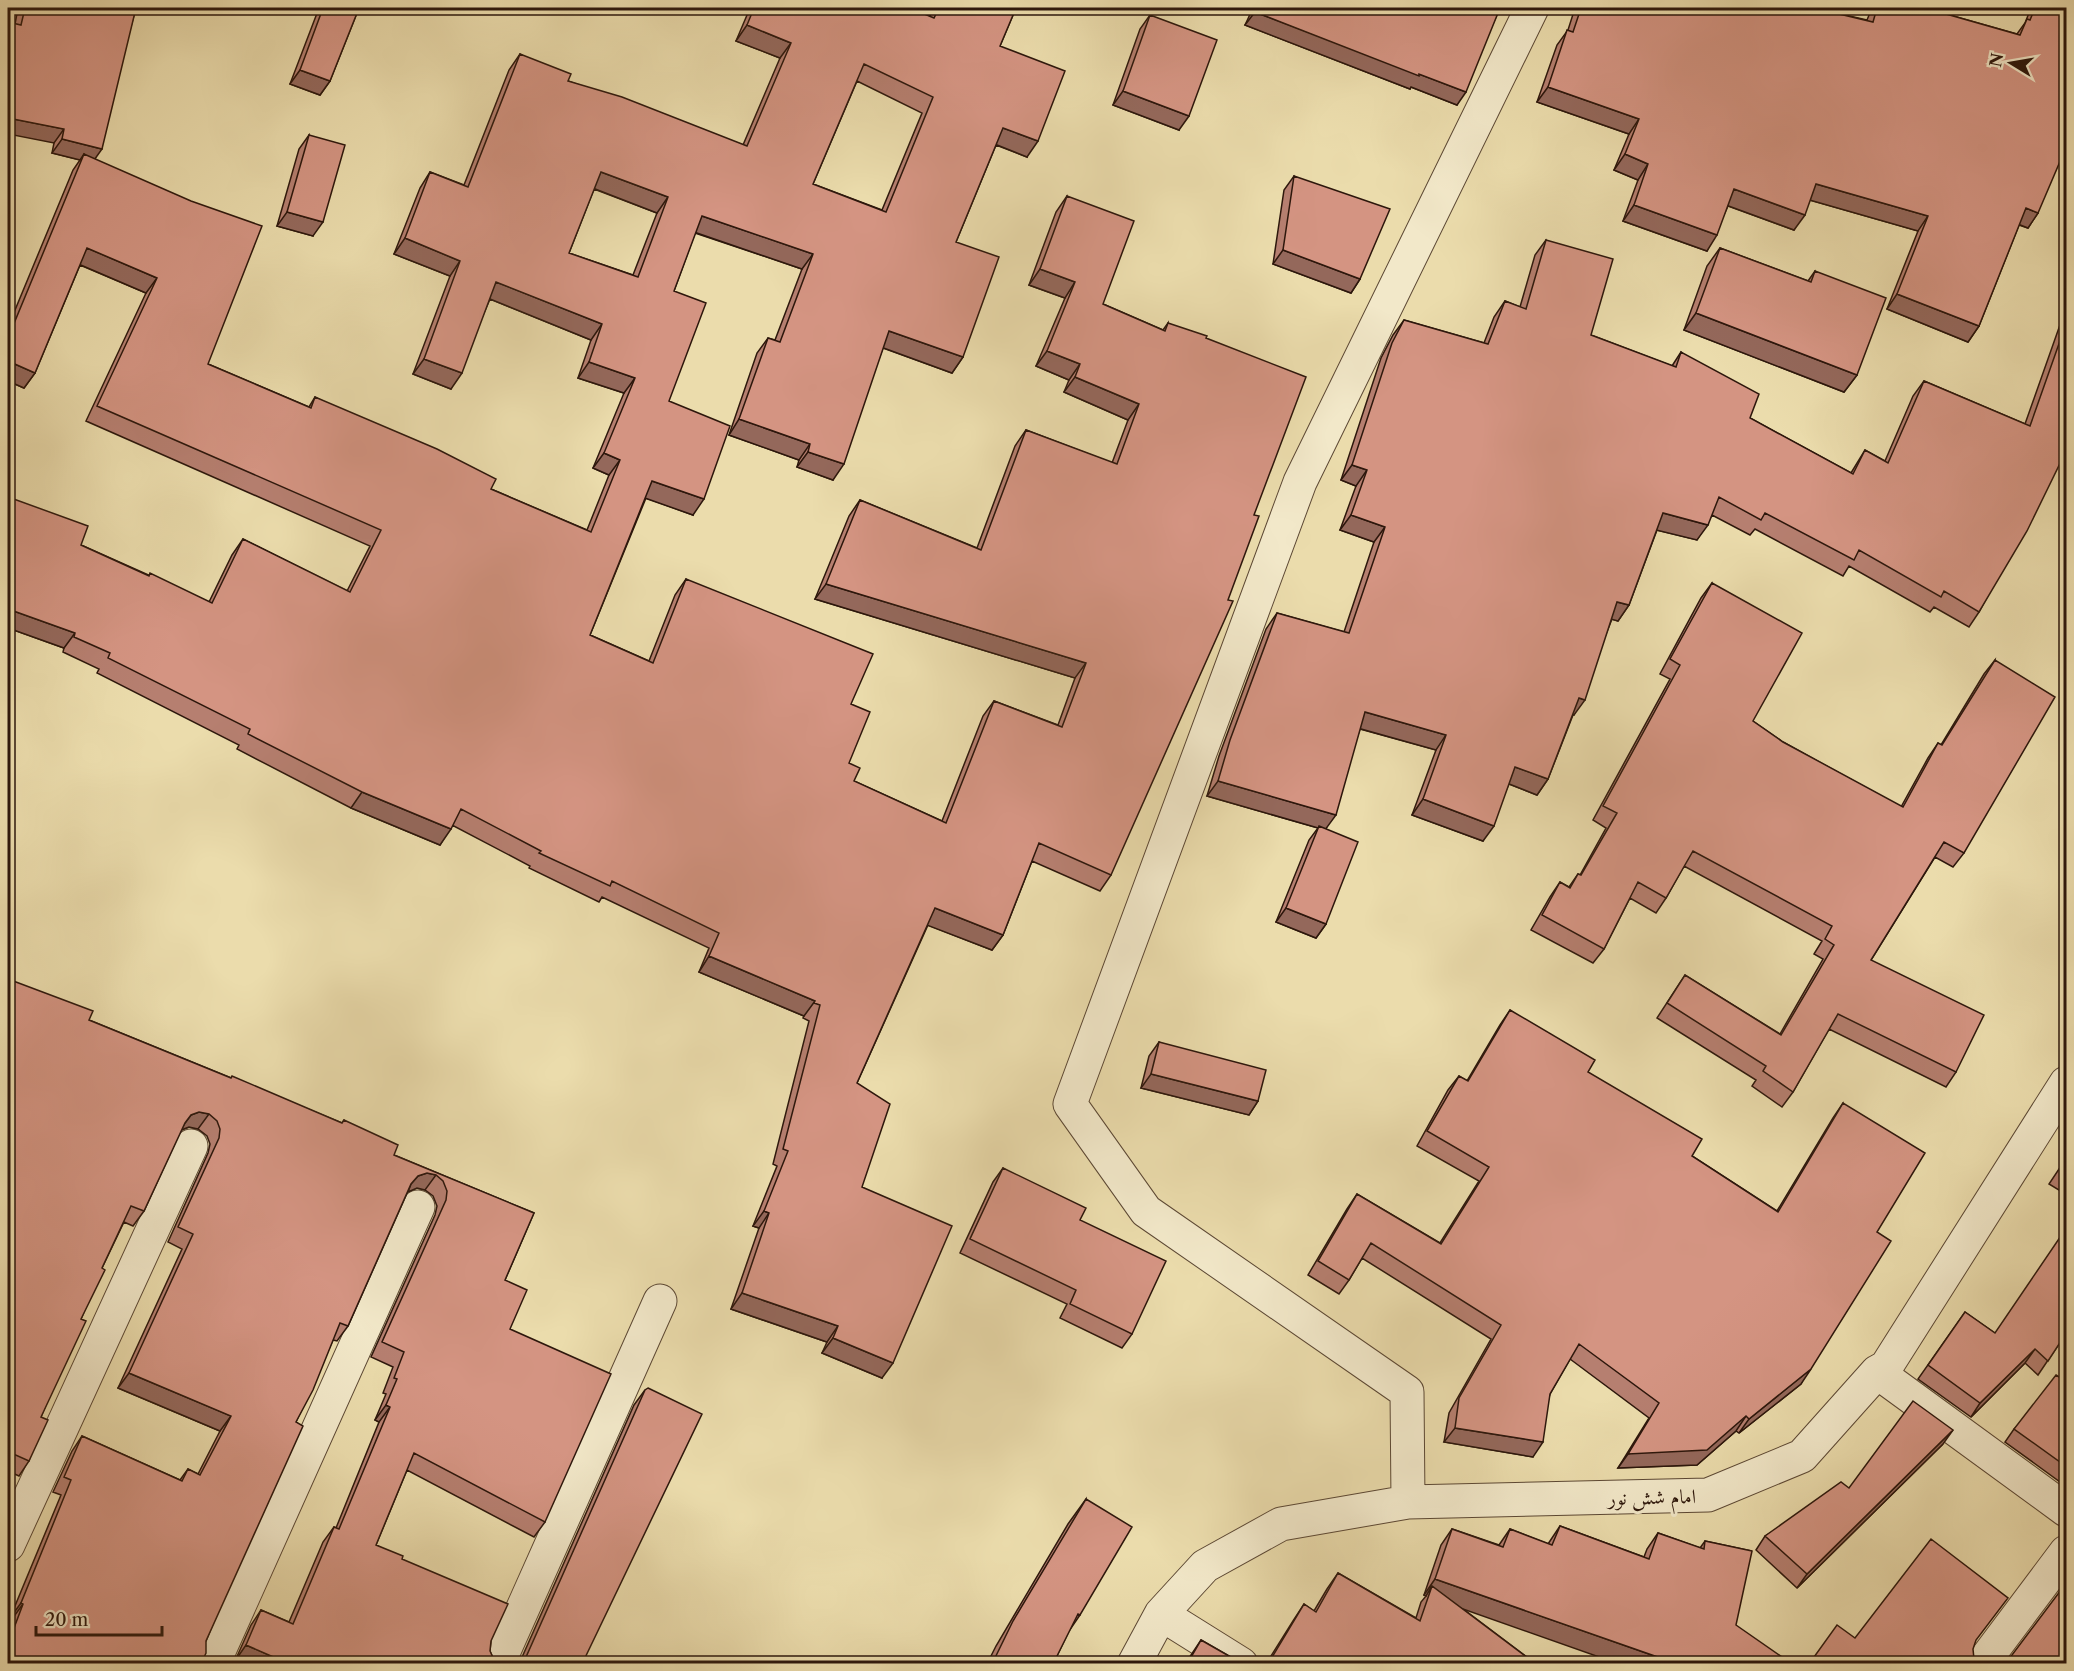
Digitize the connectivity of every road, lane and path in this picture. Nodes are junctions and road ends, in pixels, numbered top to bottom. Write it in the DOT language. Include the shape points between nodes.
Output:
graph roads {
  1 [pos="1532,8"];
  2 [pos="2067,1083"];
  3 [pos="191,1146"];
  4 [pos="418,1207"];
  5 [pos="660,1301"];
  6 [pos="1877,1372"];
  7 [pos="1408,1502"];
  8 [pos="2067,1510"];
  9 [pos="8,1545"];
  10 [pos="2067,1552"];
  11 [pos="1161,1614"];
  12 [pos="213,1664"];
  13 [pos="498,1664"];
  14 [pos="1134,1664"];
  15 [pos="1241,1664"];
  16 [pos="1982,1664"];
  1 -- 7 [label="street" via="1300,482 1070,1104 1146,1211 1407,1392"];
  2 -- 6 [label="street, امام شش نور" via="1886,1367"];
  3 -- 9 [label="street"];
  4 -- 12 [label="street"];
  5 -- 13 [label="street"];
  6 -- 7 [label="street, امام شش نور" via="1802,1456 1708,1495"];
  6 -- 8 [label="street"];
  7 -- 11 [label="street, امام شش نور" via="1281,1524 1205,1566"];
  10 -- 16 [label="street"];
  11 -- 14 [label="street, امام شش نور"];
  11 -- 15 [label="street"];
}
